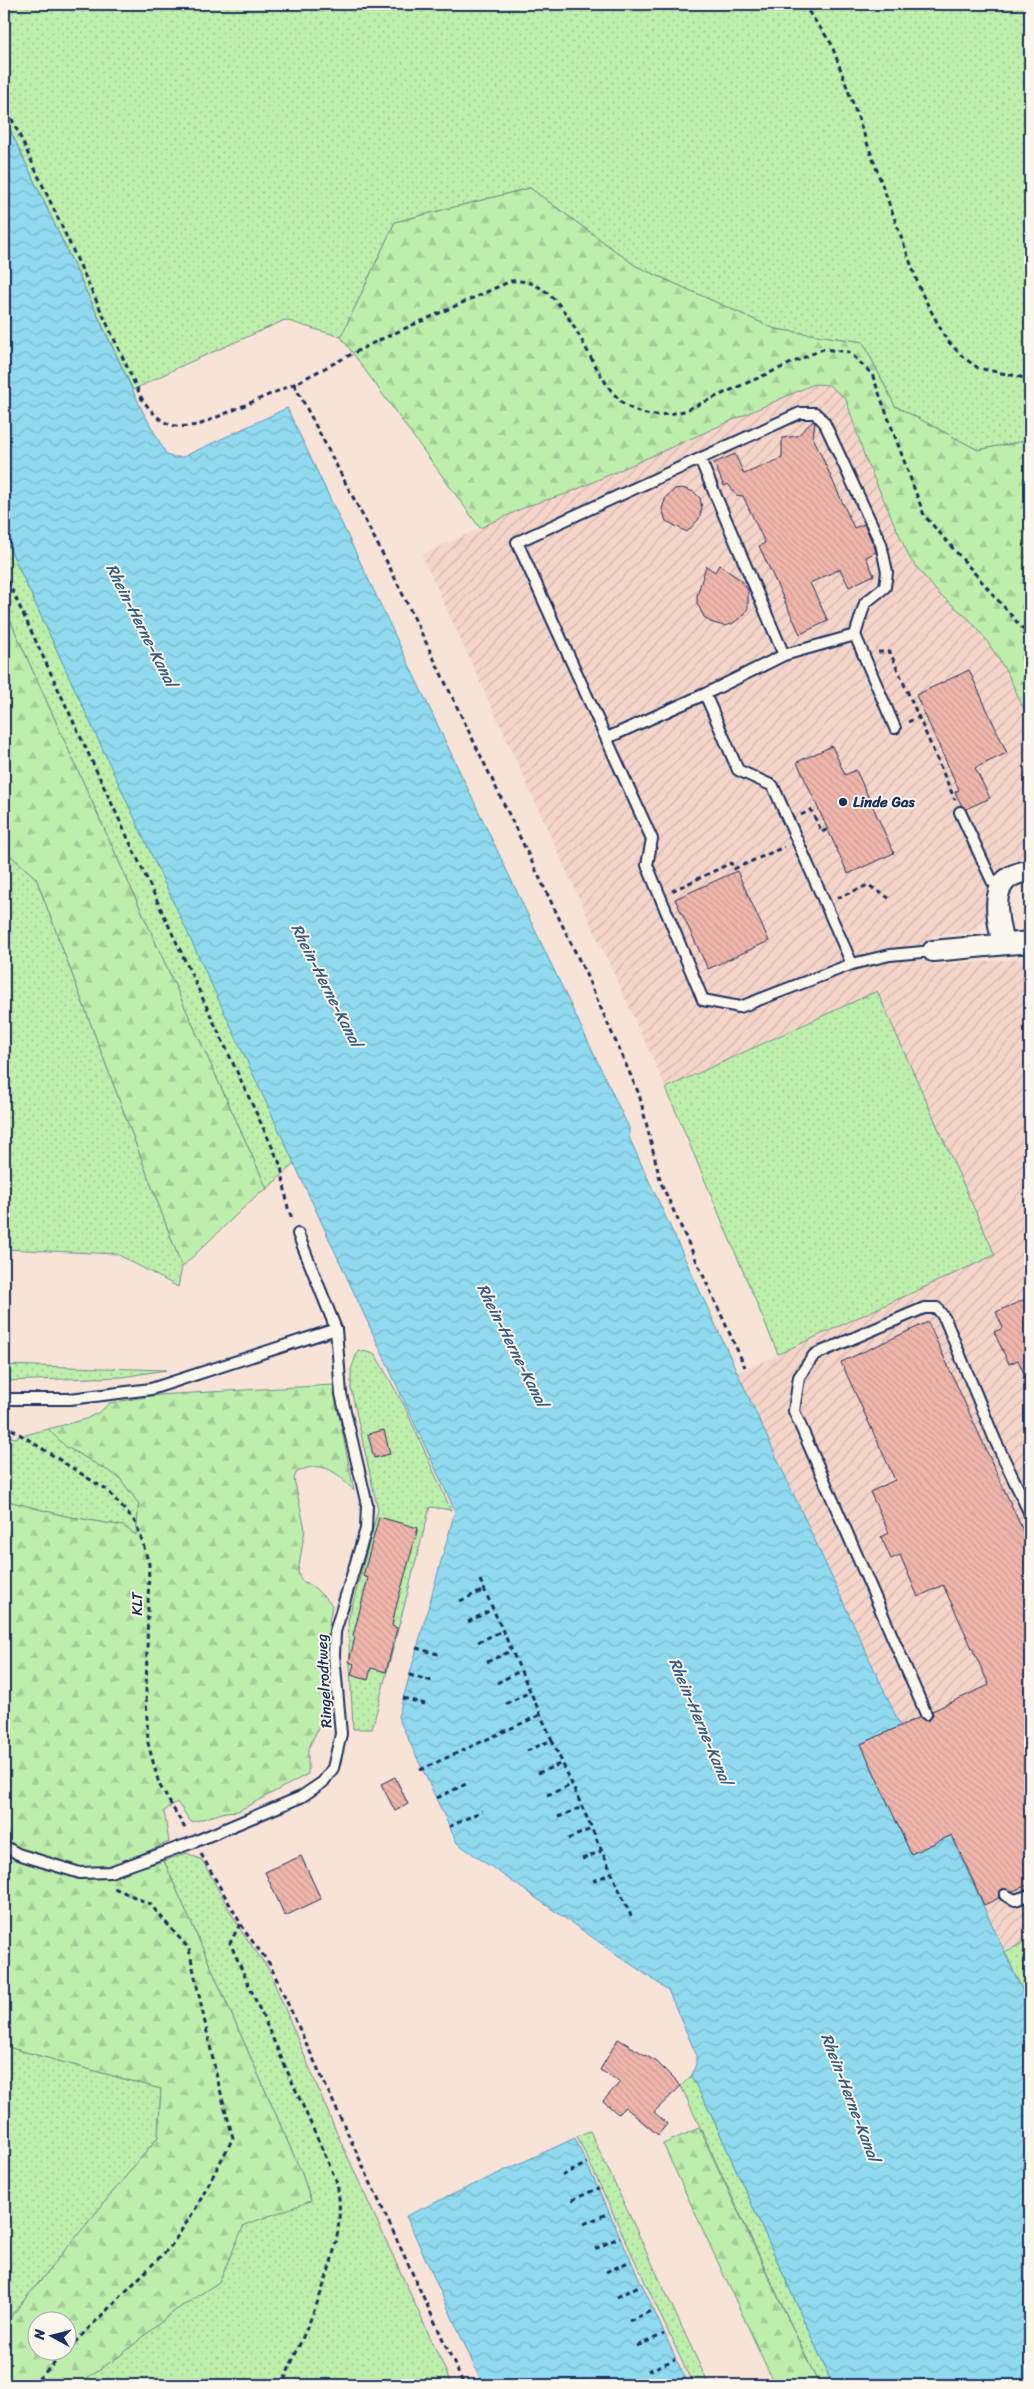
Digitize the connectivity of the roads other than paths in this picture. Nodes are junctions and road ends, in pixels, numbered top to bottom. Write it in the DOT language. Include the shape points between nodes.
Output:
graph roads {
  1 [pos="700,459"];
  2 [pos="855,635"];
  3 [pos="784,655"];
  4 [pos="705,694"];
  5 [pos="895,728"];
  6 [pos="606,738"];
  7 [pos="960,812"];
  8 [pos="1030,871"];
  9 [pos="1000,888"];
  10 [pos="1030,942"];
  11 [pos="1003,944"];
  12 [pos="933,950"];
  13 [pos="852,964"];
  14 [pos="298,1234"];
  15 [pos="336,1329"];
  16 [pos="4,1399"];
  17 [pos="1030,1514"];
  18 [pos="926,1714"];
  19 [pos="4,1846"];
  20 [pos="1005,1895"];
  21 [pos="1030,1895"];
  1 -- 2 [label="lane" via="800,413 815,413 824,422 881,544 887,572 885,587 865,603"];
  1 -- 3 [label="lane"];
  1 -- 6 [label="lane" via="517,542"];
  2 -- 3 [label="lane"];
  2 -- 5 [label="lane"];
  3 -- 4 [label="lane"];
  4 -- 6 [label="lane"];
  4 -- 13 [label="lane" via="738,770 773,786"];
  6 -- 13 [label="lane" via="652,838 647,865 703,1000 740,1007"];
  7 -- 9 [label="lane" via="992,881"];
  8 -- 9 [label="street" via="1016,872"];
  9 -- 11 [label="street" via="996,900"];
  10 -- 11 [label="street"];
  11 -- 12 [label="street"];
  12 -- 13 [label="lane"];
  14 -- 15 [label="lane, Ringelrodtweg"];
  15 -- 16 [label="lane" via="152,1389 70,1399"];
  15 -- 19 [label="lane, Ringelrodtweg" via="341,1394 367,1505 366,1529 335,1632 341,1734 333,1768 323,1782 302,1797 194,1842 110,1872 80,1873 18,1854"];
  17 -- 18 [label="lane" via="938,1308 924,1308 814,1355 798,1377 794,1412"];
  20 -- 21 [label="lane" via="1015,1900"];
}
